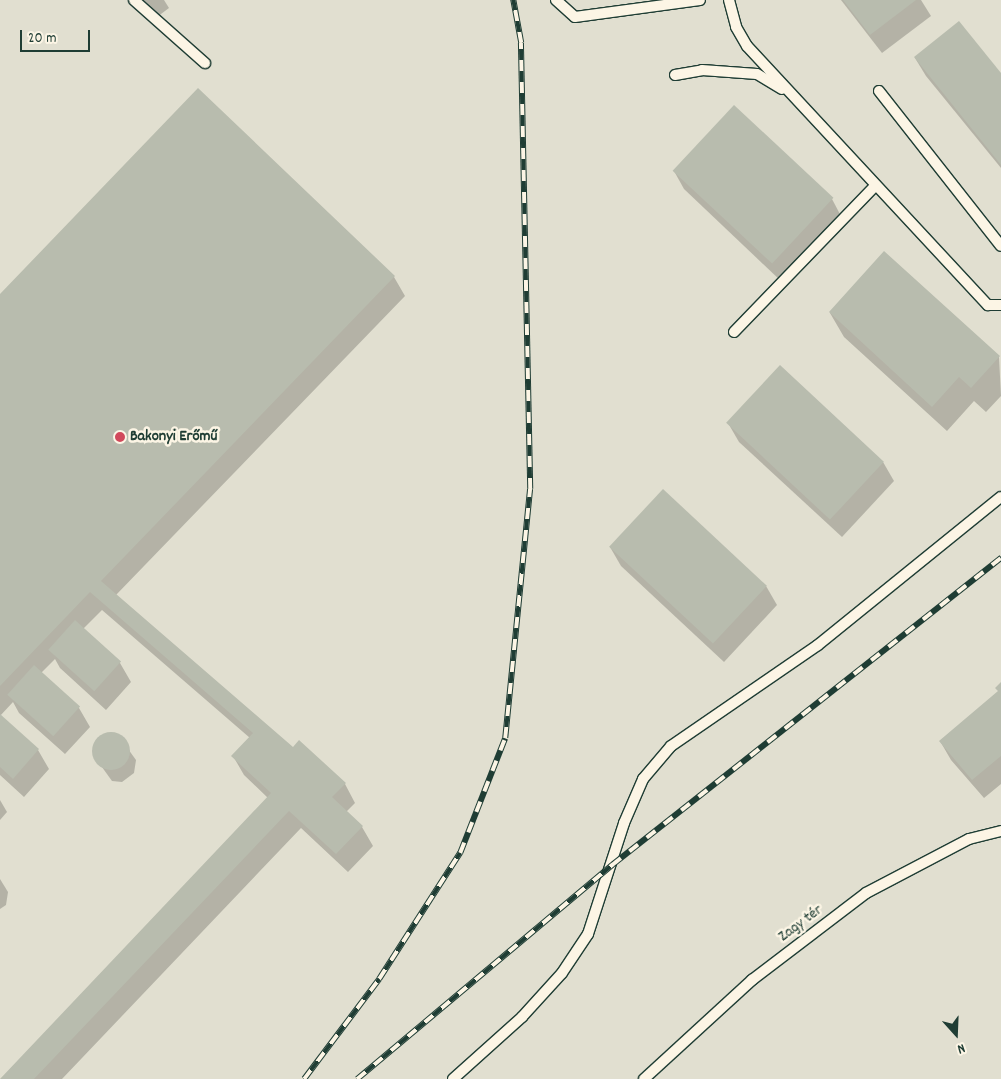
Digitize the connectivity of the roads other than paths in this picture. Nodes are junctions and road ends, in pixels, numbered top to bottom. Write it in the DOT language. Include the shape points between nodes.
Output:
graph roads {
  1 [pos="134,0"];
  2 [pos="556,0"];
  3 [pos="700,0"];
  4 [pos="729,0"];
  5 [pos="205,63"];
  6 [pos="675,75"];
  7 [pos="879,91"];
  8 [pos="792,94"];
  9 [pos="876,184"];
  10 [pos="1001,246"];
  11 [pos="1001,306"];
  12 [pos="734,332"];
  13 [pos="1001,497"];
  14 [pos="1001,830"];
  15 [pos="453,1079"];
  16 [pos="644,1079"];
  1 -- 5 [label="lane"];
  2 -- 3 [label="lane" via="575,17"];
  4 -- 8 [label="lane" via="736,27 747,46"];
  6 -- 8 [label="lane" via="702,70 757,74"];
  7 -- 10 [label="lane"];
  8 -- 9 [label="lane"];
  9 -- 11 [label="lane" via="988,305"];
  9 -- 12 [label="lane"];
  13 -- 15 [label="lane" via="818,645 671,746 642,779 624,823 588,934 567,966 522,1017"];
  14 -- 16 [label="lane, Zagy tér" via="969,838 866,893 752,980"];
}
